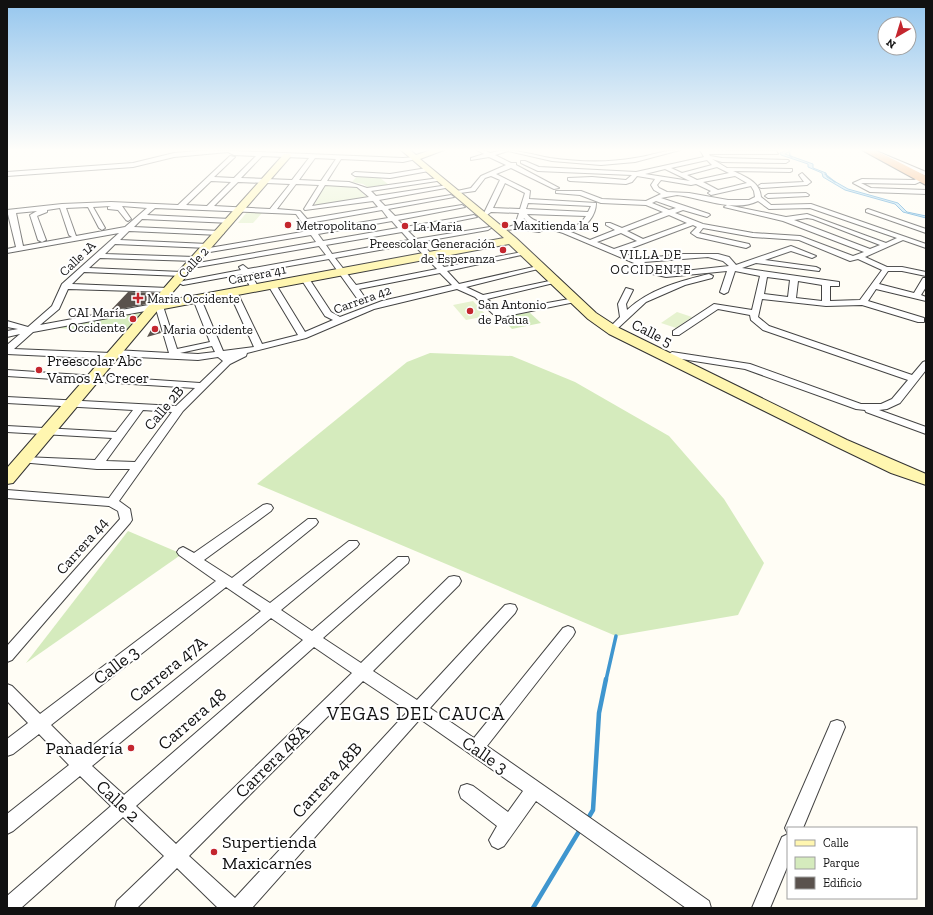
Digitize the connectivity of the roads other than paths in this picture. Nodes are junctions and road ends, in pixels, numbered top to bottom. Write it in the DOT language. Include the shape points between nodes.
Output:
graph roads {
  1 [pos="194,193"];
  2 [pos="224,193"];
  3 [pos="255,193"];
  4 [pos="286,193"];
  5 [pos="317,193"];
  6 [pos="368,193"];
  7 [pos="445,193"];
  8 [pos="450,193"];
  9 [pos="454,193"];
  10 [pos="454,193"];
  11 [pos="496,193"];
  12 [pos="528,193"];
  13 [pos="558,193"];
  14 [pos="581,193"];
  15 [pos="707,193"];
  16 [pos="710,193"];
  17 [pos="758,193"];
  18 [pos="666,194"];
  19 [pos="806,195"];
  20 [pos="768,196"];
  21 [pos="372,199"];
  22 [pos="656,199"];
  23 [pos="756,199"];
  24 [pos="526,201"];
  25 [pos="598,202"];
  26 [pos="647,202"];
  27 [pos="556,203"];
  28 [pos="154,205"];
  29 [pos="180,206"];
  30 [pos="811,206"];
  31 [pos="462,207"];
  32 [pos="684,207"];
  33 [pos="63,208"];
  34 [pos="91,208"];
  35 [pos="209,208"];
  36 [pos="241,209"];
  37 [pos="382,209"];
  38 [pos="273,210"];
  39 [pos="739,210"];
  40 [pos="13,211"];
  41 [pos="488,211"];
  42 [pos="522,211"];
  43 [pos="868,211"];
  44 [pos="554,212"];
  45 [pos="671,213"];
  46 [pos="591,214"];
  47 [pos="707,215"];
  48 [pos="140,217"];
  49 [pos="474,217"];
  50 [pos="128,219"];
  51 [pos="392,219"];
  52 [pos="785,219"];
  53 [pos="231,221"];
  54 [pos="306,221"];
  55 [pos="693,223"];
  56 [pos="608,224"];
  57 [pos="867,225"];
  58 [pos="701,226"];
  59 [pos="914,227"];
  60 [pos="102,228"];
  61 [pos="488,228"];
  62 [pos="128,229"];
  63 [pos="402,230"];
  64 [pos="622,231"];
  65 [pos="850,231"];
  66 [pos="926,231"];
  67 [pos="512,232"];
  68 [pos="565,232"];
  69 [pos="220,233"];
  70 [pos="313,233"];
  71 [pos="73,235"];
  72 [pos="894,235"];
  73 [pos="834,237"];
  74 [pos="903,238"];
  75 [pos="42,240"];
  76 [pos="264,241"];
  77 [pos="642,241"];
  78 [pos="112,242"];
  79 [pos="414,242"];
  80 [pos="591,242"];
  81 [pos="322,244"];
  82 [pos="886,245"];
  83 [pos="746,246"];
  84 [pos="926,246"];
  85 [pos="20,248"];
  86 [pos="828,249"];
  87 [pos="7,252"];
  88 [pos="614,252"];
  89 [pos="871,252"];
  90 [pos="271,253"];
  91 [pos="522,254"];
  92 [pos="201,255"];
  93 [pos="97,256"];
  94 [pos="427,256"];
  95 [pos="812,256"];
  96 [pos="332,257"];
  97 [pos="856,258"];
  98 [pos="238,259"];
  99 [pos="637,261"];
  100 [pos="752,261"];
  101 [pos="798,267"];
  102 [pos="538,268"];
  103 [pos="733,269"];
  104 [pos="816,269"];
  105 [pos="886,269"];
  106 [pos="82,270"];
  107 [pos="442,271"];
  108 [pos="246,272"];
  109 [pos="341,272"];
  110 [pos="764,274"];
  111 [pos="926,274"];
  112 [pos="794,278"];
  113 [pos="183,279"];
  114 [pos="305,279"];
  115 [pos="805,280"];
  116 [pos="926,280"];
  117 [pos="554,282"];
  118 [pos="826,283"];
  119 [pos="836,284"];
  120 [pos="272,285"];
  121 [pos="66,286"];
  122 [pos="457,286"];
  123 [pos="876,286"];
  124 [pos="255,288"];
  125 [pos="353,288"];
  126 [pos="168,290"];
  127 [pos="628,290"];
  128 [pos="233,292"];
  129 [pos="724,292"];
  130 [pos="760,296"];
  131 [pos="917,296"];
  132 [pos="482,298"];
  133 [pos="197,299"];
  134 [pos="926,299"];
  135 [pos="575,300"];
  136 [pos="792,300"];
  137 [pos="364,302"];
  138 [pos="863,302"];
  139 [pos="826,304"];
  140 [pos="156,306"];
  141 [pos="754,315"];
  142 [pos="624,318"];
  143 [pos="340,320"];
  144 [pos="921,320"];
  145 [pos="7,324"];
  146 [pos="614,326"];
  147 [pos="32,330"];
  148 [pos="676,333"];
  149 [pos="7,334"];
  150 [pos="303,336"];
  151 [pos="216,343"];
  152 [pos="256,349"];
  153 [pos="7,350"];
  154 [pos="114,354"];
  155 [pos="174,354"];
  156 [pos="672,355"];
  157 [pos="224,358"];
  158 [pos="926,364"];
  159 [pos="7,373"];
  160 [pos="93,378"];
  161 [pos="913,379"];
  162 [pos="204,386"];
  163 [pos="7,400"];
  164 [pos="72,404"];
  165 [pos="140,407"];
  166 [pos="860,407"];
  167 [pos="179,409"];
  168 [pos="7,429"];
  169 [pos="926,431"];
  170 [pos="47,432"];
  171 [pos="119,435"];
  172 [pos="24,460"];
  173 [pos="97,465"];
  174 [pos="137,466"];
  175 [pos="926,472"];
  176 [pos="7,479"];
  177 [pos="926,480"];
  178 [pos="7,494"];
  179 [pos="112,502"];
  180 [pos="267,508"];
  181 [pos="312,522"];
  182 [pos="353,544"];
  183 [pos="403,560"];
  184 [pos="454,581"];
  185 [pos="229,583"];
  186 [pos="510,609"];
  187 [pos="270,610"];
  188 [pos="568,632"];
  189 [pos="313,640"];
  190 [pos="7,656"];
  191 [pos="362,671"];
  192 [pos="7,691"];
  193 [pos="418,709"];
  194 [pos="39,724"];
  195 [pos="837,727"];
  196 [pos="476,748"];
  197 [pos="7,749"];
  198 [pos="80,765"];
  199 [pos="534,790"];
  200 [pos="467,792"];
  201 [pos="123,805"];
  202 [pos="509,824"];
  203 [pos="7,825"];
  204 [pos="794,827"];
  205 [pos="498,840"];
  206 [pos="787,845"];
  207 [pos="177,856"];
  208 [pos="7,908"];
  209 [pos="124,908"];
  210 [pos="232,908"];
  211 [pos="239,908"];
  212 [pos="702,908"];
  213 [pos="761,908"];
  1 -- 29 [label="street"];
  2 -- 35 [label="street"];
  3 -- 36 [label="main road, Calle 2"];
  4 -- 38 [label="street"];
  5 -- 21 [label="street" via="307,209"];
  6 -- 21 [label="street"];
  7 -- 21 [label="street"];
  8 -- 37 [label="street"];
  9 -- 41 [label="main road, Calle 5"];
  10 -- 67 [label="main road, Calle 5"];
  11 -- 41 [label="street"];
  12 -- 24 [label="street"];
  13 -- 27 [label="street"];
  14 -- 25 [label="street"];
  15 -- 16 [label="street"];
  15 -- 18 [label="street"];
  15 -- 23 [label="street" via="737,203"];
  15 -- 39 [label="street" via="710,202"];
  17 -- 23 [label="street"];
  18 -- 22 [label="street"];
  19 -- 20 [label="street"];
  19 -- 30 [label="street"];
  21 -- 37 [label="street"];
  22 -- 26 [label="street"];
  22 -- 32 [label="street"];
  23 -- 30 [label="street" via="767,207"];
  24 -- 27 [label="street"];
  24 -- 42 [label="street"];
  25 -- 26 [label="street"];
  25 -- 27 [label="street"];
  25 -- 46 [label="street"];
  26 -- 45 [label="street"];
  27 -- 44 [label="street"];
  28 -- 29 [label="street"];
  28 -- 33 [label="street" via="106,204"];
  28 -- 48 [label="street, Calle 1A"];
  29 -- 35 [label="street"];
  30 -- 39 [label="street" via="778,212"];
  30 -- 57 [label="street"];
  31 -- 51 [label="street"];
  32 -- 45 [label="street"];
  32 -- 47 [label="street"];
  33 -- 34 [label="street"];
  33 -- 40 [label="street"];
  33 -- 71 [label="street"];
  33 -- 75 [label="street" via="34,214"];
  34 -- 50 [label="street" via="120,208"];
  34 -- 60 [label="street"];
  35 -- 36 [label="street"];
  36 -- 38 [label="street"];
  36 -- 53 [label="main road, Calle 2"];
  37 -- 51 [label="street"];
  37 -- 54 [label="street"];
  38 -- 54 [label="street" via="298,212"];
  39 -- 52 [label="street"];
  40 -- 85 [label="street"];
  41 -- 42 [label="street"];
  41 -- 67 [label="main road, Calle 5"];
  42 -- 44 [label="street"];
  42 -- 67 [label="street"];
  42 -- 68 [label="street" via="529,221"];
  43 -- 59 [label="street"];
  44 -- 46 [label="street"];
  45 -- 55 [label="street"];
  45 -- 64 [label="street"];
  46 -- 68 [label="street" via="587,223"];
  48 -- 53 [label="street"];
  48 -- 62 [label="street, Calle 1A"];
  49 -- 63 [label="street"];
  51 -- 63 [label="street"];
  51 -- 70 [label="street"];
  52 -- 65 [label="street" via="808,216"];
  52 -- 73 [label="street"];
  53 -- 69 [label="main road, Calle 2"];
  54 -- 70 [label="street"];
  55 -- 58 [label="street"];
  55 -- 77 [label="street"];
  56 -- 64 [label="street"];
  57 -- 65 [label="street"];
  57 -- 72 [label="street"];
  58 -- 83 [label="street" via="695,234"];
  58 -- 86 [label="street" via="754,236 800,238"];
  59 -- 66 [label="street"];
  59 -- 72 [label="street"];
  61 -- 79 [label="street"];
  62 -- 69 [label="street"];
  62 -- 78 [label="street, Calle 1A"];
  62 -- 85 [label="street"];
  63 -- 79 [label="street"];
  63 -- 81 [label="street"];
  64 -- 77 [label="street"];
  64 -- 80 [label="street"];
  65 -- 73 [label="street"];
  65 -- 82 [label="street"];
  67 -- 68 [label="street"];
  67 -- 94 [label="main road, Carrera 41"];
  67 -- 135 [label="main road, Calle 5"];
  67 -- 146 [label="main road, Calle 5" via="590,308"];
  68 -- 80 [label="street"];
  69 -- 92 [label="main road, Calle 2"];
  70 -- 76 [label="street"];
  70 -- 81 [label="street"];
  72 -- 74 [label="street"];
  73 -- 89 [label="street"];
  74 -- 82 [label="street"];
  74 -- 84 [label="street"];
  76 -- 90 [label="street"];
  76 -- 92 [label="street"];
  77 -- 88 [label="street"];
  78 -- 92 [label="street"];
  78 -- 93 [label="street, Calle 1A"];
  79 -- 94 [label="street"];
  79 -- 96 [label="street"];
  80 -- 88 [label="street"];
  81 -- 90 [label="street"];
  81 -- 96 [label="street"];
  82 -- 89 [label="street"];
  85 -- 87 [label="street"];
  86 -- 95 [label="street"];
  86 -- 97 [label="street"];
  88 -- 99 [label="street"];
  89 -- 97 [label="street"];
  90 -- 98 [label="street"];
  91 -- 107 [label="street"];
  92 -- 93 [label="street"];
  92 -- 98 [label="street"];
  92 -- 113 [label="main road, Calle 2"];
  93 -- 106 [label="street, Calle 1A"];
  94 -- 107 [label="street"];
  94 -- 109 [label="main road, Carrera 41"];
  95 -- 100 [label="street" via="791,248"];
  95 -- 101 [label="street"];
  96 -- 108 [label="street"];
  96 -- 109 [label="street"];
  97 -- 105 [label="street"];
  98 -- 108 [label="street"];
  99 -- 103 [label="street" via="657,274 666,275"];
  99 -- 103 [label="street" via="695,255 714,256 726,259"];
  100 -- 101 [label="street"];
  100 -- 103 [label="street"];
  101 -- 104 [label="street"];
  101 -- 115 [label="street"];
  102 -- 122 [label="street, Carrera 42"];
  103 -- 110 [label="street"];
  103 -- 129 [label="street"];
  103 -- 142 [label="street" via="682,283 643,300"];
  105 -- 111 [label="street"];
  105 -- 123 [label="street"];
  106 -- 113 [label="street"];
  106 -- 121 [label="street, Calle 1A"];
  107 -- 122 [label="street"];
  107 -- 125 [label="street"];
  108 -- 113 [label="street"];
  108 -- 124 [label="street"];
  109 -- 114 [label="main road, Carrera 41"];
  109 -- 125 [label="street"];
  110 -- 112 [label="street"];
  110 -- 130 [label="street"];
  112 -- 115 [label="street"];
  112 -- 136 [label="street"];
  113 -- 126 [label="main road, Calle 2"];
  114 -- 120 [label="main road, Carrera 41"];
  114 -- 143 [label="street" via="328,314"];
  115 -- 118 [label="street"];
  116 -- 131 [label="street"];
  117 -- 132 [label="street"];
  118 -- 119 [label="street"];
  118 -- 139 [label="street"];
  120 -- 124 [label="main road, Carrera 41"];
  120 -- 150 [label="street"];
  121 -- 126 [label="street"];
  121 -- 147 [label="street, Calle 1A" via="56,307"];
  122 -- 132 [label="street"];
  122 -- 143 [label="street, Carrera 42" via="371,307"];
  123 -- 131 [label="street"];
  123 -- 138 [label="street"];
  124 -- 128 [label="main road, Carrera 41"];
  125 -- 137 [label="street"];
  126 -- 140 [label="main road, Calle 2"];
  127 -- 142 [label="street" via="622,304"];
  128 -- 133 [label="main road, Carrera 41"];
  128 -- 152 [label="street"];
  130 -- 136 [label="street"];
  130 -- 141 [label="street"];
  131 -- 134 [label="street"];
  132 -- 135 [label="street" via="496,312 502,314"];
  133 -- 140 [label="main road, Carrera 41"];
  133 -- 151 [label="street"];
  135 -- 177 [label="main road, Calle 5" via="602,324 644,347 841,443"];
  136 -- 139 [label="street"];
  138 -- 139 [label="street"];
  138 -- 144 [label="street"];
  140 -- 147 [label="street, Carrera 41"];
  140 -- 154 [label="main road, Calle 2"];
  140 -- 155 [label="street"];
  141 -- 148 [label="street" via="717,306"];
  141 -- 161 [label="street" via="766,328"];
  142 -- 146 [label="street"];
  143 -- 150 [label="street, Carrera 42"];
  145 -- 147 [label="street"];
  146 -- 156 [label="main road, Calle 5"];
  147 -- 149 [label="street, Carrera 41"];
  147 -- 153 [label="street, Calle 1A"];
  150 -- 152 [label="street, Carrera 42"];
  151 -- 155 [label="street"];
  151 -- 157 [label="street"];
  152 -- 157 [label="street, Calle 2B"];
  153 -- 154 [label="street"];
  154 -- 155 [label="street"];
  154 -- 160 [label="main road, Calle 2"];
  155 -- 157 [label="street"];
  156 -- 166 [label="street" via="747,366"];
  156 -- 175 [label="main road, Calle 5" via="840,436"];
  157 -- 162 [label="street, Calle 2B"];
  158 -- 161 [label="street"];
  159 -- 160 [label="street"];
  160 -- 162 [label="street"];
  160 -- 164 [label="main road, Calle 2"];
  161 -- 166 [label="street" via="896,401 883,407"];
  162 -- 167 [label="street, Calle 2B"];
  163 -- 164 [label="street"];
  164 -- 165 [label="street"];
  164 -- 170 [label="main road, Calle 2"];
  165 -- 167 [label="street"];
  165 -- 171 [label="street"];
  166 -- 169 [label="street"];
  167 -- 174 [label="street, Calle 2B"];
  168 -- 170 [label="street"];
  170 -- 171 [label="street"];
  170 -- 172 [label="main road, Calle 2"];
  171 -- 173 [label="street"];
  172 -- 173 [label="street"];
  172 -- 176 [label="main road, Calle 2"];
  173 -- 174 [label="street"];
  174 -- 179 [label="street, Calle 2B"];
  178 -- 179 [label="street, Carrera 44"];
  179 -- 190 [label="street, Carrera 44" via="124,509 126,520"];
  180 -- 185 [label="street, Calle 3" via="188,556"];
  181 -- 185 [label="street"];
  182 -- 187 [label="street, Carrera 47A"];
  183 -- 189 [label="street, Carrera 48"];
  184 -- 191 [label="street, Carrera 48A"];
  185 -- 187 [label="street, Calle 3"];
  185 -- 194 [label="street, Calle 3"];
  186 -- 193 [label="street, Carrera 48B"];
  187 -- 189 [label="street, Calle 3"];
  187 -- 198 [label="street, Carrera 47A"];
  188 -- 196 [label="street"];
  189 -- 191 [label="street, Calle 3"];
  189 -- 201 [label="street, Carrera 48"];
  191 -- 193 [label="street, Calle 3"];
  191 -- 207 [label="street, Carrera 48A"];
  192 -- 194 [label="street, Calle 2"];
  193 -- 196 [label="street, Calle 3"];
  193 -- 211 [label="street, Carrera 48B"];
  194 -- 197 [label="street, Calle 3"];
  194 -- 198 [label="street, Calle 2"];
  195 -- 204 [label="street"];
  196 -- 199 [label="street, Calle 3"];
  198 -- 201 [label="street, Calle 2"];
  198 -- 203 [label="street, Carrera 47A"];
  199 -- 202 [label="street"];
  199 -- 212 [label="street, Calle 3"];
  200 -- 202 [label="street"];
  201 -- 207 [label="street, Calle 2"];
  201 -- 208 [label="street, Carrera 48"];
  202 -- 205 [label="street"];
  206 -- 213 [label="street"];
  207 -- 209 [label="street, Carrera 48A"];
  207 -- 210 [label="street, Calle 2"];
}
